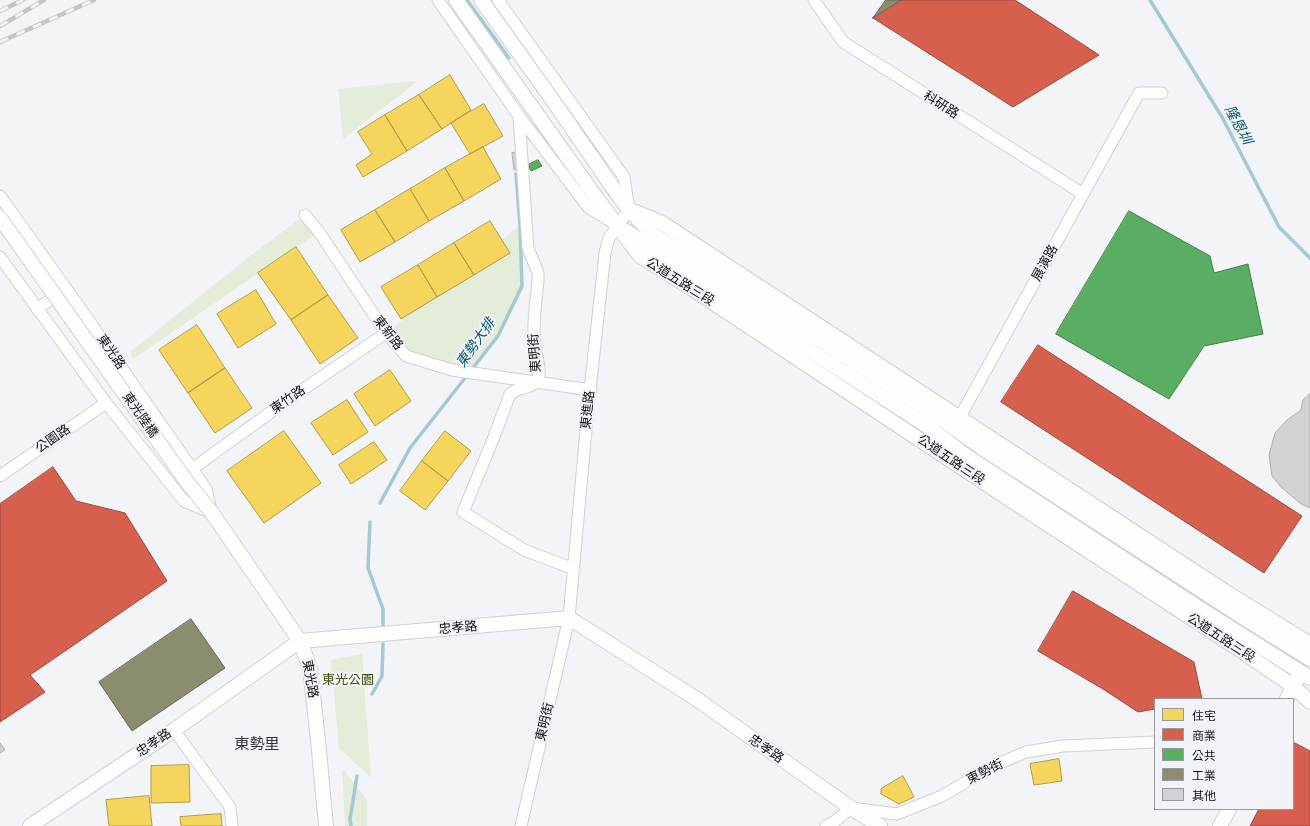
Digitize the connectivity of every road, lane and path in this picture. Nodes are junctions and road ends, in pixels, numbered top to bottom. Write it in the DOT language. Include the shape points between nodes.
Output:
graph roads {
  1 [pos="456,0"];
  2 [pos="481,0"];
  3 [pos="498,0"];
  4 [pos="814,0"];
  5 [pos="440,1"];
  6 [pos="1162,93"];
  7 [pos="519,116"];
  8 [pos="1083,194"];
  9 [pos="0,196"];
  10 [pos="629,210"];
  11 [pos="305,215"];
  12 [pos="0,218"];
  13 [pos="617,226"];
  14 [pos="0,257"];
  15 [pos="66,288"];
  16 [pos="37,309"];
  17 [pos="386,333"];
  18 [pos="535,382"];
  19 [pos="591,390"];
  20 [pos="106,402"];
  21 [pos="956,423"];
  22 [pos="943,447"];
  23 [pos="192,469"];
  24 [pos="0,476"];
  25 [pos="212,513"];
  26 [pos="574,569"];
  27 [pos="569,618"];
  28 [pos="300,641"];
  29 [pos="1310,654"];
  30 [pos="1305,675"];
  31 [pos="1293,686"];
  32 [pos="1287,698"];
  33 [pos="1310,702"];
  34 [pos="174,730"];
  35 [pos="1154,742"];
  36 [pos="851,808"];
  37 [pos="1228,810"];
  38 [pos="30,826"];
  39 [pos="232,826"];
  40 [pos="326,826"];
  41 [pos="521,826"];
  42 [pos="826,826"];
  43 [pos="842,826"];
  44 [pos="880,826"];
  45 [pos="1220,826"];
  1 -- 13 [label="street, 公道五路三段"];
  2 -- 10 [label="street, 公道五路三段"];
  3 -- 10 [label="street" via="624,177"];
  4 -- 8 [label="street, 科研路" via="843,42"];
  5 -- 7 [label="street, 公道五路三段"];
  6 -- 8 [label="street, 展演路" via="1139,93"];
  7 -- 13 [label="street, 公道五路三段" via="588,207"];
  7 -- 18 [label="street, 東明街" via="528,248 538,274 533,323 539,374"];
  8 -- 21 [label="street, 展演路"];
  9 -- 15 [label="street, 東光路"];
  10 -- 13 [label="street, 東進路"];
  10 -- 21 [label="street, 公道五路三段" via="654,235 937,416"];
  11 -- 17 [label="street, 東新路"];
  12 -- 25 [label="street, 東光陸橋, bridge" via="187,482"];
  13 -- 19 [label="street, 東進路" via="609,238 605,253"];
  13 -- 22 [label="street, 公道五路三段" via="923,424"];
  14 -- 16 [label="street"];
  15 -- 16 [label="street"];
  15 -- 23 [label="street, 東光路"];
  16 -- 20 [label="street"];
  17 -- 18 [label="street, 東新路" via="406,356 452,370"];
  17 -- 23 [label="street, 東竹路"];
  18 -- 19 [label="street, 東新路"];
  18 -- 26 [label="street, 東明街" via="510,394 463,512 524,550"];
  19 -- 26 [label="street, 東進路"];
  20 -- 24 [label="street, 公園路"];
  20 -- 25 [label="street" via="184,502"];
  21 -- 22 [label="street, 展演路"];
  21 -- 29 [label="street, 公道五路三段" via="1007,464 1247,620"];
  22 -- 30 [label="street, 公道五路三段" via="966,455"];
  22 -- 31 [label="street, 公道五路三段"];
  23 -- 25 [label="street, 東光路" via="206,489"];
  25 -- 28 [label="street, 東光路"];
  26 -- 27 [label="street, 東進路"];
  27 -- 28 [label="street, 忠孝路"];
  27 -- 36 [label="street, 忠孝路" via="695,698"];
  27 -- 41 [label="street, 東明街"];
  28 -- 34 [label="street, 忠孝路"];
  28 -- 40 [label="street, 東光路" via="310,668"];
  29 -- 30 [label="street"];
  30 -- 31 [label="street"];
  31 -- 32 [label="street"];
  31 -- 33 [label="street, 公道五路三段"];
  34 -- 38 [label="street, 忠孝路"];
  34 -- 39 [label="street" via="230,807"];
  35 -- 36 [label="street, 東勢街" via="1063,746 1026,752 995,765 942,796 897,814"];
  36 -- 42 [label="street"];
  36 -- 43 [label="street"];
  36 -- 44 [label="street, 忠孝路"];
  37 -- 45 [label="street"];
}
